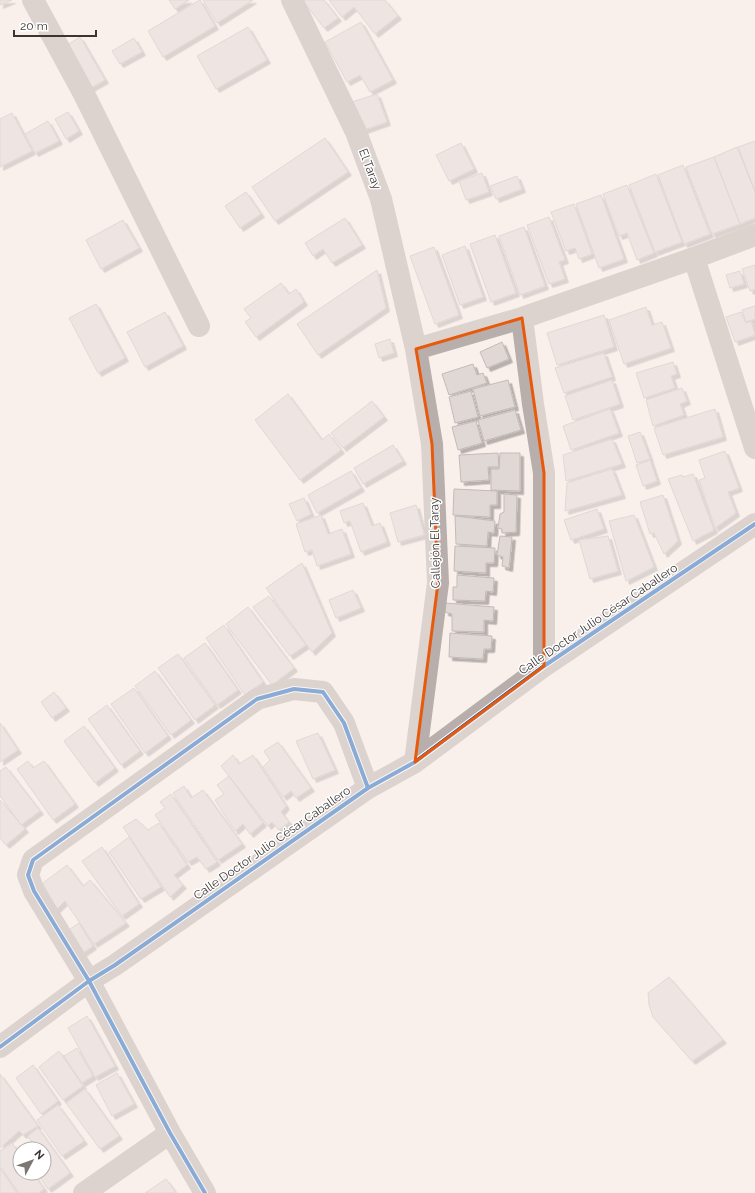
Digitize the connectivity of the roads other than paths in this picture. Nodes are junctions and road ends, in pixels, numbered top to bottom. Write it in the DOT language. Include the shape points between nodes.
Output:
graph roads {
  1 [pos="34,0"];
  2 [pos="292,0"];
  3 [pos="755,235"];
  4 [pos="694,258"];
  5 [pos="522,318"];
  6 [pos="199,326"];
  7 [pos="416,349"];
  8 [pos="755,448"];
  9 [pos="755,524"];
  10 [pos="544,666"];
  11 [pos="415,762"];
  12 [pos="368,788"];
  13 [pos="89,981"];
  14 [pos="0,1047"];
  15 [pos="170,1133"];
  16 [pos="84,1193"];
  17 [pos="205,1193"];
  1 -- 6 [label="street" via="84,94"];
  2 -- 7 [label="street, El Taray" via="356,132 381,199"];
  3 -- 4 [label="street"];
  4 -- 5 [label="street"];
  4 -- 8 [label="street"];
  5 -- 7 [label="street"];
  5 -- 10 [label="street" via="544,474"];
  7 -- 11 [label="street, Callejón El Taray" via="432,444 438,583"];
  9 -- 10 [label="street, Calle Doctor Julio César Caballero"];
  10 -- 11 [label="street, Calle Doctor Julio César Caballero"];
  11 -- 12 [label="street, Calle Doctor Julio César Caballero"];
  12 -- 13 [label="street, Calle Doctor Julio César Caballero"];
  12 -- 13 [label="street" via="344,723 323,692 294,689 257,699 33,860 28,875 34,891"];
  13 -- 14 [label="street, Calle Doctor Julio César Caballero"];
  13 -- 15 [label="street"];
  15 -- 16 [label="street"];
  15 -- 17 [label="street"];
}
